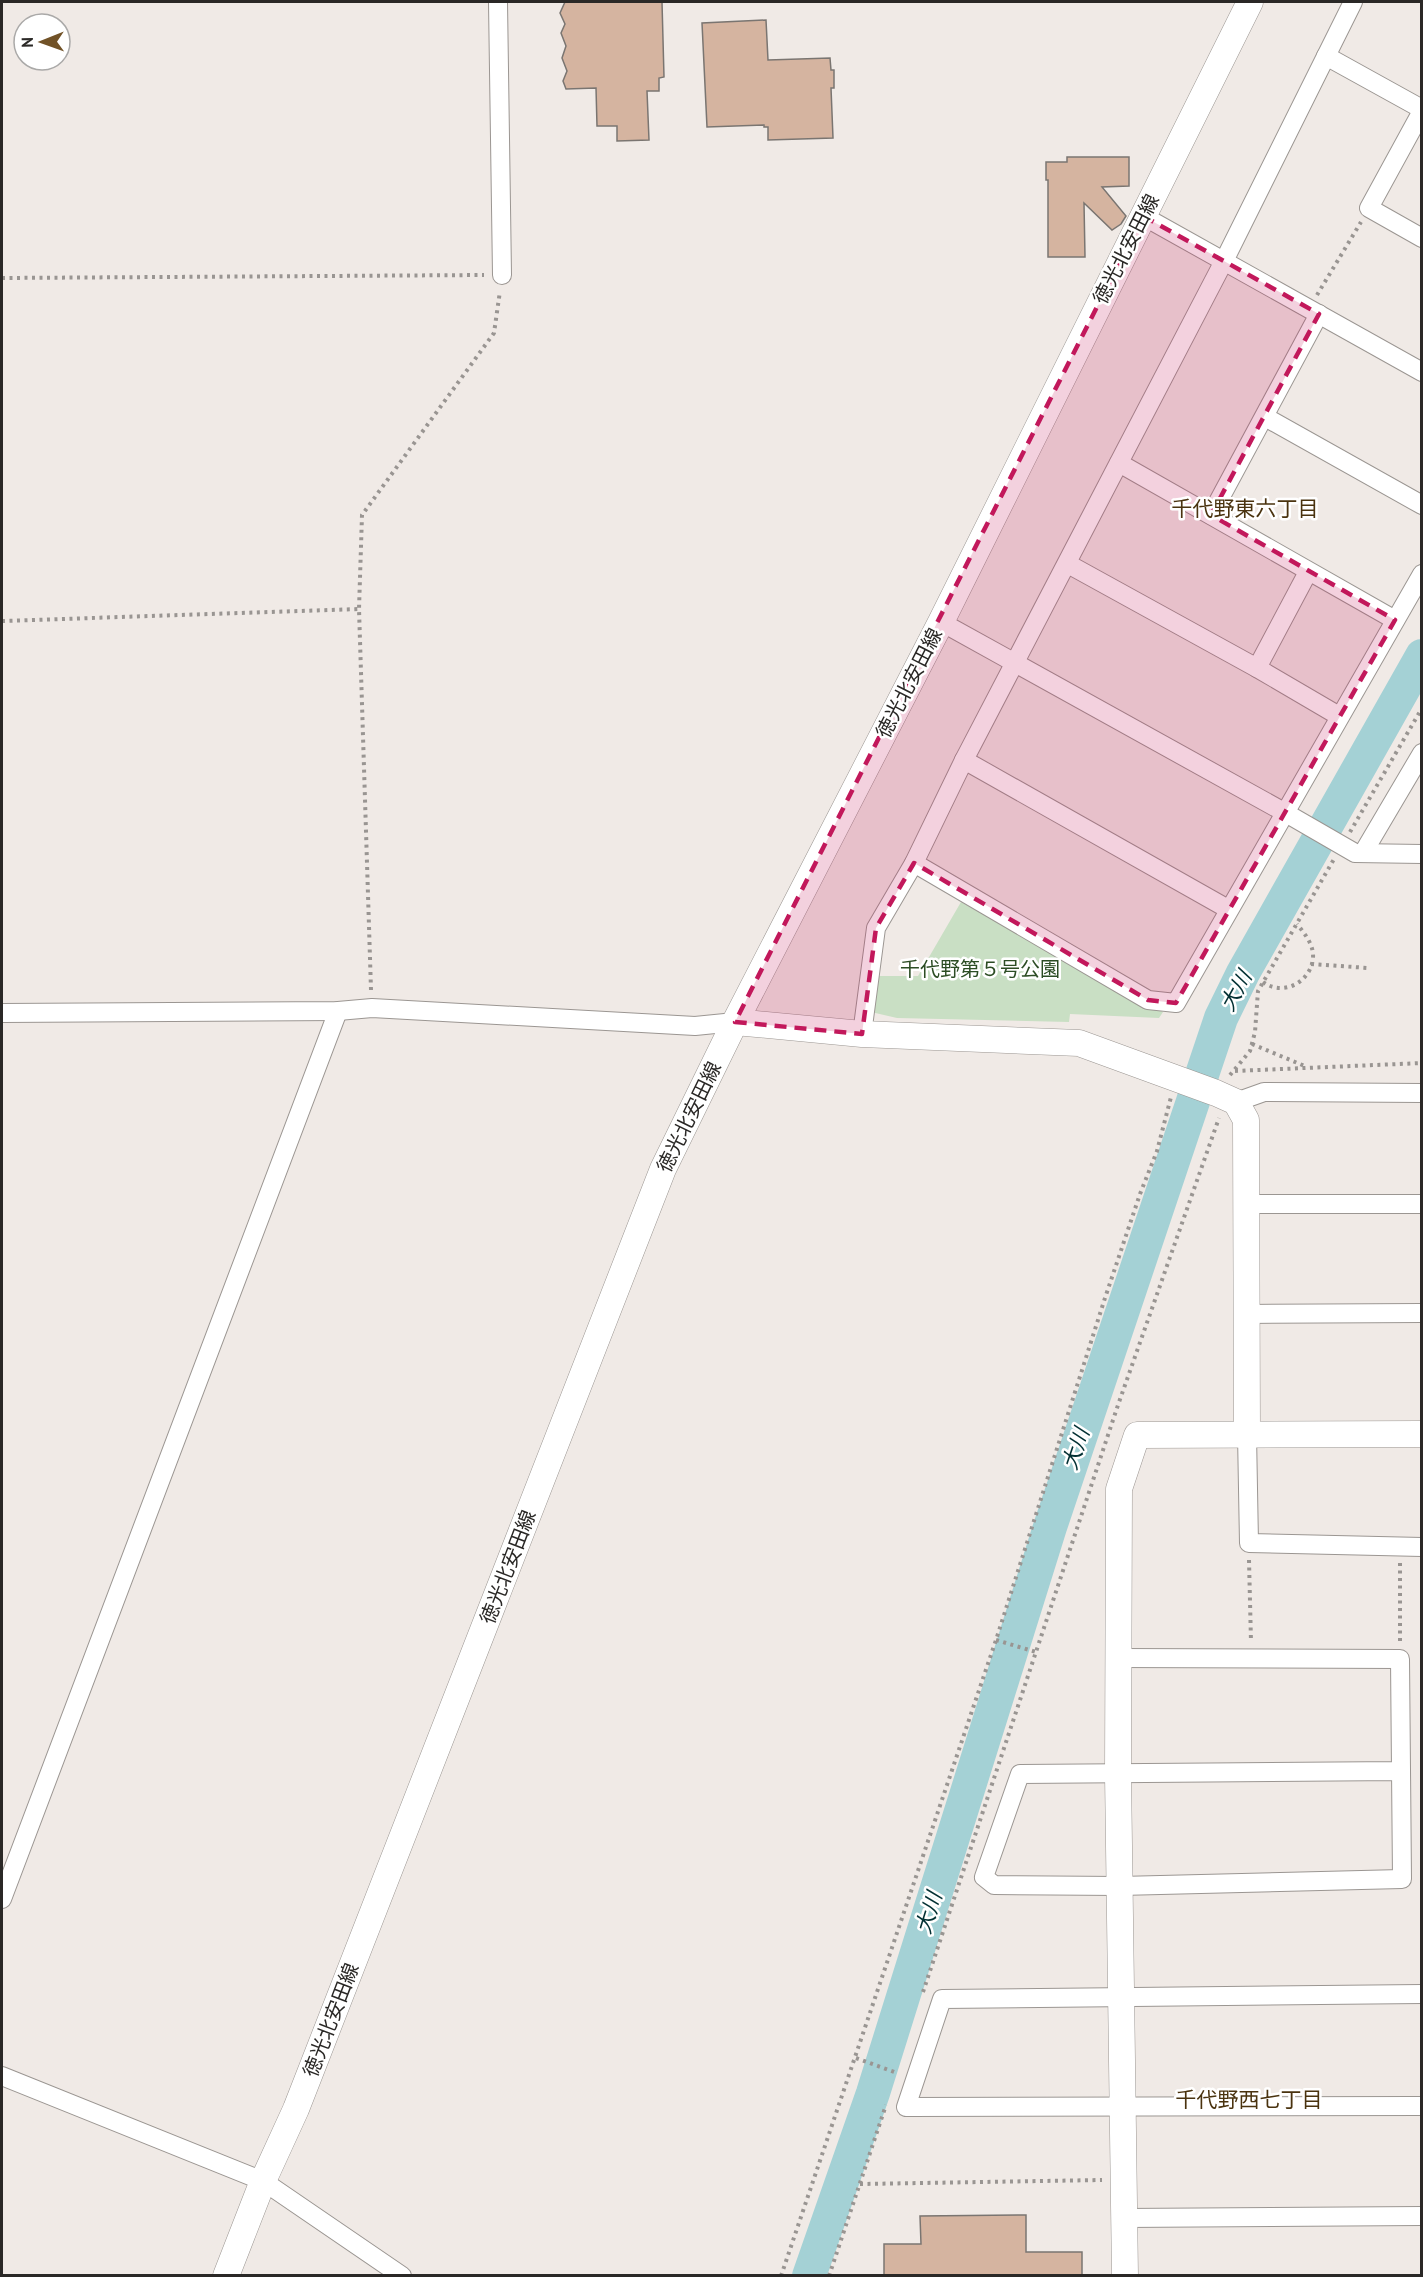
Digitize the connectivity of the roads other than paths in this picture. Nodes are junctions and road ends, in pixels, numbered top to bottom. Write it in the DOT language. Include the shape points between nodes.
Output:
graph roads {
  1 [pos="498,2"];
  2 [pos="1250,2"];
  3 [pos="1353,2"];
  4 [pos="1326,56"];
  5 [pos="1422,110"];
  6 [pos="1143,216"];
  7 [pos="1422,238"];
  8 [pos="1224,261"];
  9 [pos="502,275"];
  10 [pos="1314,311"];
  11 [pos="1422,372"];
  12 [pos="1265,417"];
  13 [pos="1119,463"];
  14 [pos="1422,506"];
  15 [pos="1211,515"];
  16 [pos="1068,564"];
  17 [pos="1308,572"];
  18 [pos="1422,574"];
  19 [pos="1395,620"];
  20 [pos="941,622"];
  21 [pos="1016,662"];
  22 [pos="1257,668"];
  23 [pos="1339,716"];
  24 [pos="1422,753"];
  25 [pos="964,760"];
  26 [pos="1289,815"];
  27 [pos="1363,853"];
  28 [pos="1422,854"];
  29 [pos="914,863"];
  30 [pos="1228,909"];
  31 [pos="338,1011"];
  32 [pos="2,1013"];
  33 [pos="735,1022"];
  34 [pos="862,1034"];
  35 [pos="1422,1093"];
  36 [pos="1226,1098"];
  37 [pos="1246,1204"];
  38 [pos="1422,1204"];
  39 [pos="1422,1313"];
  40 [pos="1246,1314"];
  41 [pos="1247,1434"];
  42 [pos="1422,1434"];
  43 [pos="1422,1547"];
  44 [pos="1118,1658"];
  45 [pos="1400,1771"];
  46 [pos="1118,1774"];
  47 [pos="1120,1886"];
  48 [pos="2,1899"];
  49 [pos="1422,1994"];
  50 [pos="1122,1996"];
  51 [pos="2,2076"];
  52 [pos="1124,2106"];
  53 [pos="1422,2106"];
  54 [pos="263,2181"];
  55 [pos="1422,2216"];
  56 [pos="1124,2218"];
  57 [pos="226,2276"];
  58 [pos="402,2276"];
  59 [pos="1125,2276"];
  1 -- 9 [label="street"];
  2 -- 6 [label="main road, 徳光北安田線"];
  3 -- 4 [label="street"];
  4 -- 5 [label="street"];
  4 -- 8 [label="street"];
  5 -- 7 [label="street" via="1369,208"];
  6 -- 8 [label="street"];
  6 -- 20 [label="main road, 徳光北安田線"];
  8 -- 10 [label="street"];
  8 -- 13 [label="street"];
  10 -- 11 [label="street"];
  10 -- 12 [label="street"];
  12 -- 14 [label="street"];
  12 -- 15 [label="street"];
  13 -- 15 [label="street"];
  13 -- 16 [label="street"];
  15 -- 17 [label="street"];
  16 -- 21 [label="street"];
  16 -- 22 [label="street"];
  17 -- 19 [label="street"];
  17 -- 22 [label="street"];
  18 -- 19 [label="street"];
  19 -- 23 [label="street"];
  20 -- 21 [label="street"];
  20 -- 33 [label="main road, 徳光北安田線"];
  21 -- 25 [label="street"];
  21 -- 26 [label="street"];
  22 -- 23 [label="street"];
  23 -- 26 [label="street"];
  24 -- 27 [label="street"];
  25 -- 29 [label="street"];
  25 -- 30 [label="street"];
  26 -- 27 [label="street" via="1355,853"];
  26 -- 30 [label="street"];
  27 -- 28 [label="street"];
  29 -- 30 [label="street" via="1148,1000 1176,1002"];
  29 -- 34 [label="street" via="876,928"];
  31 -- 32 [label="street"];
  31 -- 33 [label="street" via="372,1008 695,1026"];
  31 -- 48 [label="street"];
  33 -- 34 [label="main road"];
  33 -- 54 [label="main road, 徳光北安田線" via="663,1170 296,2109"];
  34 -- 36 [label="main road" via="1079,1043"];
  35 -- 36 [label="street" via="1264,1092"];
  36 -- 37 [label="main road" via="1246,1120"];
  37 -- 38 [label="street"];
  37 -- 40 [label="main road"];
  39 -- 40 [label="street"];
  40 -- 41 [label="main road"];
  41 -- 42 [label="main road"];
  41 -- 43 [label="street" via="1249,1544"];
  41 -- 44 [label="main road" via="1137,1435 1119,1489"];
  44 -- 45 [label="street" via="1400,1659"];
  44 -- 46 [label="main road"];
  45 -- 46 [label="street"];
  45 -- 47 [label="street" via="1402,1879"];
  46 -- 47 [label="main road"];
  46 -- 47 [label="street" via="1020,1774 984,1877 994,1885"];
  47 -- 50 [label="main road"];
  49 -- 50 [label="street"];
  50 -- 52 [label="main road"];
  50 -- 52 [label="street" via="942,1999 906,2107"];
  51 -- 54 [label="street"];
  52 -- 53 [label="street"];
  52 -- 56 [label="main road"];
  54 -- 57 [label="main road, 徳光北安田線"];
  54 -- 58 [label="street"];
  55 -- 56 [label="street"];
  56 -- 59 [label="main road"];
}
